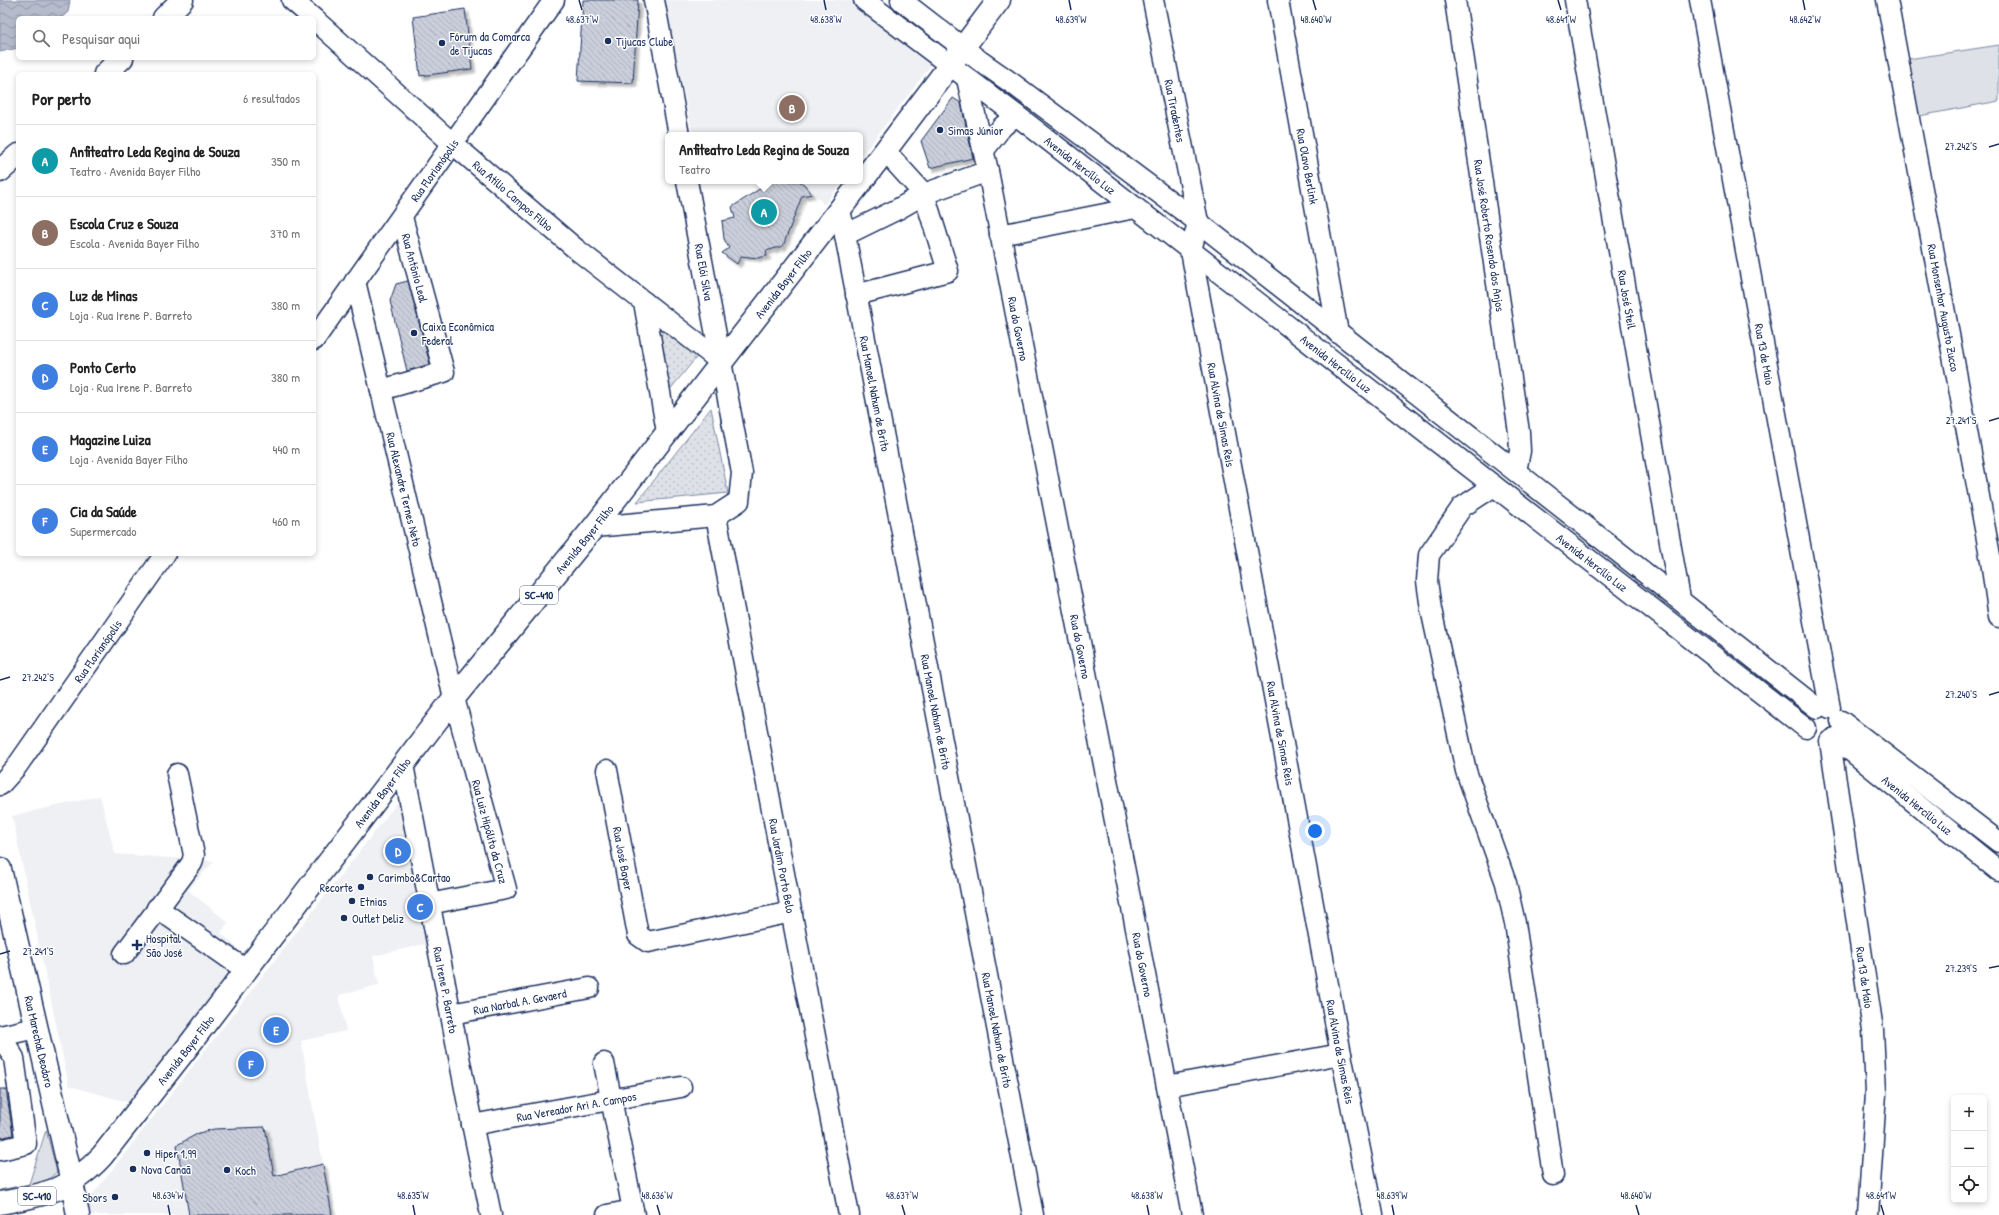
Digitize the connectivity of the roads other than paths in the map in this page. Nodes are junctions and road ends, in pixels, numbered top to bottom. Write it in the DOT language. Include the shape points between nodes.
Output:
graph roads {
  1 [pos="182,0"];
  2 [pos="292,0"];
  3 [pos="554,0"];
  4 [pos="654,0"];
  5 [pos="864,0"];
  6 [pos="901,0"];
  7 [pos="998,0"];
  8 [pos="1152,0"];
  9 [pos="1278,0"];
  10 [pos="1455,0"];
  11 [pos="1575,0"];
  12 [pos="1700,0"];
  13 [pos="1887,0"];
  14 [pos="166,16"];
  15 [pos="312,16"];
  16 [pos="316,20"];
  17 [pos="963,48"];
  18 [pos="120,60"];
  19 [pos="950,66"];
  20 [pos="107,72"];
  21 [pos="967,79"];
  22 [pos="1016,115"];
  23 [pos="678,132"];
  24 [pos="452,143"];
  25 [pos="984,150"];
  26 [pos="885,151"];
  27 [pos="16,157"];
  28 [pos="0,171"];
  29 [pos="988,172"];
  30 [pos="863,179"];
  31 [pos="688,184"];
  32 [pos="859,184"];
  33 [pos="924,194"];
  34 [pos="1135,208"];
  35 [pos="840,209"];
  36 [pos="402,217"];
  37 [pos="1198,222"];
  38 [pos="845,235"];
  39 [pos="1000,235"];
  40 [pos="1191,251"];
  41 [pos="355,281"];
  42 [pos="856,295"];
  43 [pos="644,302"];
  44 [pos="1338,333"];
  45 [pos="316,337"];
  46 [pos="721,362"];
  47 [pos="381,390"];
  48 [pos="667,432"];
  49 [pos="1516,471"];
  50 [pos="1494,486"];
  51 [pos="716,516"];
  52 [pos="594,527"];
  53 [pos="164,556"];
  54 [pos="1995,561"];
  55 [pos="1680,599"];
  56 [pos="1999,617"];
  57 [pos="454,698"];
  58 [pos="1831,723"];
  59 [pos="1806,728"];
  60 [pos="403,765"];
  61 [pos="606,770"];
  62 [pos="177,774"];
  63 [pos="0,785"];
  64 [pos="1999,842"];
  65 [pos="0,869"];
  66 [pos="1999,871"];
  67 [pos="429,904"];
  68 [pos="157,908"];
  69 [pos="792,912"];
  70 [pos="124,954"];
  71 [pos="246,970"];
  72 [pos="589,988"];
  73 [pos="451,1014"];
  74 [pos="36,1028"];
  75 [pos="0,1036"];
  76 [pos="0,1042"];
  77 [pos="1341,1054"];
  78 [pos="604,1063"];
  79 [pos="1167,1086"];
  80 [pos="681,1087"];
  81 [pos="611,1100"];
  82 [pos="472,1125"];
  83 [pos="0,1150"];
  84 [pos="1553,1175"];
  85 [pos="72,1182"];
  86 [pos="0,1203"];
  87 [pos="634,1213"];
  88 [pos="78,1215"];
  89 [pos="491,1215"];
  90 [pos="607,1215"];
  91 [pos="849,1215"];
  92 [pos="1033,1215"];
  93 [pos="1192,1215"];
  94 [pos="1373,1215"];
  95 [pos="1868,1215"];
  1 -- 14 [label="main road"];
  2 -- 15 [label="street, Rua Atílio Campos Filho"];
  3 -- 24 [label="street, Rua Florianópolis"];
  4 -- 23 [label="street"];
  5 -- 19 [label="street, Avenida Hercílio Luz"];
  6 -- 17 [label="street, Avenida Hercílio Luz"];
  7 -- 17 [label="main road, Avenida Bayer Filho / SC-410"];
  8 -- 37 [label="street, Rua Tiradentes"];
  9 -- 44 [label="street, Rua Olavo Berlink"];
  10 -- 49 [label="street, Rua José Roberto Rosendo dos Anjos" via="1519,432 1520,450"];
  11 -- 55 [label="street, Rua José Steil"];
  12 -- 58 [label="street, Rua 13 de Maio"];
  13 -- 54 [label="street, Rua Monsenhor Augusto Zucco"];
  16 -- 24 [label="street, Rua Atílio Campos Filho"];
  17 -- 19 [label="main road, Avenida Bayer Filho / SC-410"];
  17 -- 37 [label="street, Avenida Hercílio Luz"];
  18 -- 20 [label="main road"];
  19 -- 21 [label="street, Avenida Hercílio Luz"];
  19 -- 26 [label="main road, Avenida Bayer Filho / SC-410"];
  21 -- 22 [label="street, Avenida Hercílio Luz"];
  21 -- 25 [label="street, Rua do Governo"];
  22 -- 25 [label="street" via="1002,127"];
  22 -- 34 [label="street, Avenida Hercílio Luz"];
  24 -- 36 [label="street, Rua Florianópolis"];
  24 -- 43 [label="street, Rua Atílio Campos Filho" via="576,249"];
  25 -- 29 [label="street, Rua do Governo"];
  26 -- 30 [label="main road, Avenida Bayer Filho / SC-410"];
  26 -- 33 [label="street"];
  27 -- 28 [label="main road"];
  29 -- 33 [label="street"];
  29 -- 39 [label="street, Rua do Governo"];
  31 -- 46 [label="street, Rua Elói Silva"];
  32 -- 35 [label="main road, Avenida Bayer Filho / SC-410"];
  33 -- 38 [label="street"];
  33 -- 42 [label="street" via="948,272"];
  34 -- 39 [label="street"];
  34 -- 40 [label="street, Avenida Hercílio Luz"];
  35 -- 38 [label="street, Rua Manoel Nahum de Brito"];
  35 -- 46 [label="main road, Avenida Bayer Filho / SC-410"];
  36 -- 41 [label="street, Rua Florianópolis"];
  36 -- 47 [label="street, Rua Antônio Leal" via="444,372"];
  37 -- 40 [label="street"];
  37 -- 44 [label="street, Avenida Hercílio Luz"];
  38 -- 42 [label="street, Rua Manoel Nahum de Brito"];
  39 -- 79 [label="street, Rua do Governo"];
  40 -- 50 [label="street, Avenida Hercílio Luz"];
  40 -- 77 [label="street, Rua Alvina de Simas Reis"];
  41 -- 45 [label="street, Rua Florianópolis"];
  41 -- 47 [label="street, Rua Alexandre Ternes Neto"];
  42 -- 92 [label="street, Rua Manoel Nahum de Brito"];
  43 -- 46 [label="street, Rua Atílio Campos Filho"];
  43 -- 48 [label="street"];
  44 -- 49 [label="street, Avenida Hercílio Luz"];
  46 -- 48 [label="main road, Avenida Bayer Filho / SC-410"];
  46 -- 51 [label="street, Rua Elói Silva" via="742,474 739,501"];
  47 -- 57 [label="street, Rua Alexandre Ternes Neto"];
  48 -- 52 [label="main road, Avenida Bayer Filho / SC-410"];
  49 -- 55 [label="street, Avenida Hercílio Luz"];
  50 -- 59 [label="street, Avenida Hercílio Luz"];
  50 -- 84 [label="street" via="1462,507 1429,555 1427,581 1466,771 1506,883 1514,917"];
  51 -- 52 [label="street"];
  51 -- 69 [label="street, Rua Jardim Porto Belo"];
  52 -- 57 [label="main road, Avenida Bayer Filho / SC-410"];
  53 -- 63 [label="street, Rua Florianópolis" via="17,766"];
  54 -- 56 [label="street, Rua Monsenhor Augusto Zucco"];
  55 -- 58 [label="street, Avenida Hercílio Luz"];
  57 -- 60 [label="main road, Avenida Bayer Filho / SC-410"];
  57 -- 67 [label="street, Rua Luiz Hipólito da Cruz" via="506,889"];
  58 -- 59 [label="street" via="1808,716"];
  58 -- 59 [label="street, Avenida Hercílio Luz" via="1818,742"];
  58 -- 64 [label="street, Avenida Hercílio Luz"];
  58 -- 66 [label="street, Avenida Hercílio Luz"];
  58 -- 95 [label="street, Rua 13 de Maio" via="1873,1030 1876,1093"];
  60 -- 67 [label="street, Rua Irene P. Barreto"];
  60 -- 71 [label="main road, Avenida Bayer Filho / SC-410"];
  61 -- 69 [label="street, Rua José Bayer" via="638,935 648,942"];
  62 -- 68 [label="street" via="194,855 192,863"];
  65 -- 74 [label="main road, Rua Marechal Deodoro"];
  67 -- 73 [label="street, Rua Irene P. Barreto"];
  68 -- 70 [label="street"];
  68 -- 71 [label="street"];
  69 -- 91 [label="street, Rua Jardim Porto Belo"];
  71 -- 85 [label="main road, Avenida Bayer Filho / SC-410" via="102,1156 88,1171"];
  72 -- 73 [label="street, Rua Narbal A. Gevaerd"];
  73 -- 82 [label="street, Rua Irene P. Barreto"];
  74 -- 75 [label="street"];
  74 -- 85 [label="main road, Rua Marechal Deodoro"];
  76 -- 83 [label="street" via="7,1046 14,1058 26,1144"];
  77 -- 79 [label="street"];
  77 -- 94 [label="street, Rua Alvina de Simas Reis"];
  78 -- 81 [label="street"];
  79 -- 93 [label="street, Rua do Governo"];
  80 -- 81 [label="street, Rua Vereador Ari A. Campos"];
  81 -- 82 [label="street, Rua Vereador Ari A. Campos"];
  81 -- 87 [label="street"];
  82 -- 89 [label="street, Rua Irene P. Barreto"];
  85 -- 86 [label="main road, SC-410" via="44,1194"];
  85 -- 88 [label="main road, Rua Marechal Deodoro"];
  87 -- 90 [label="street"];
}
